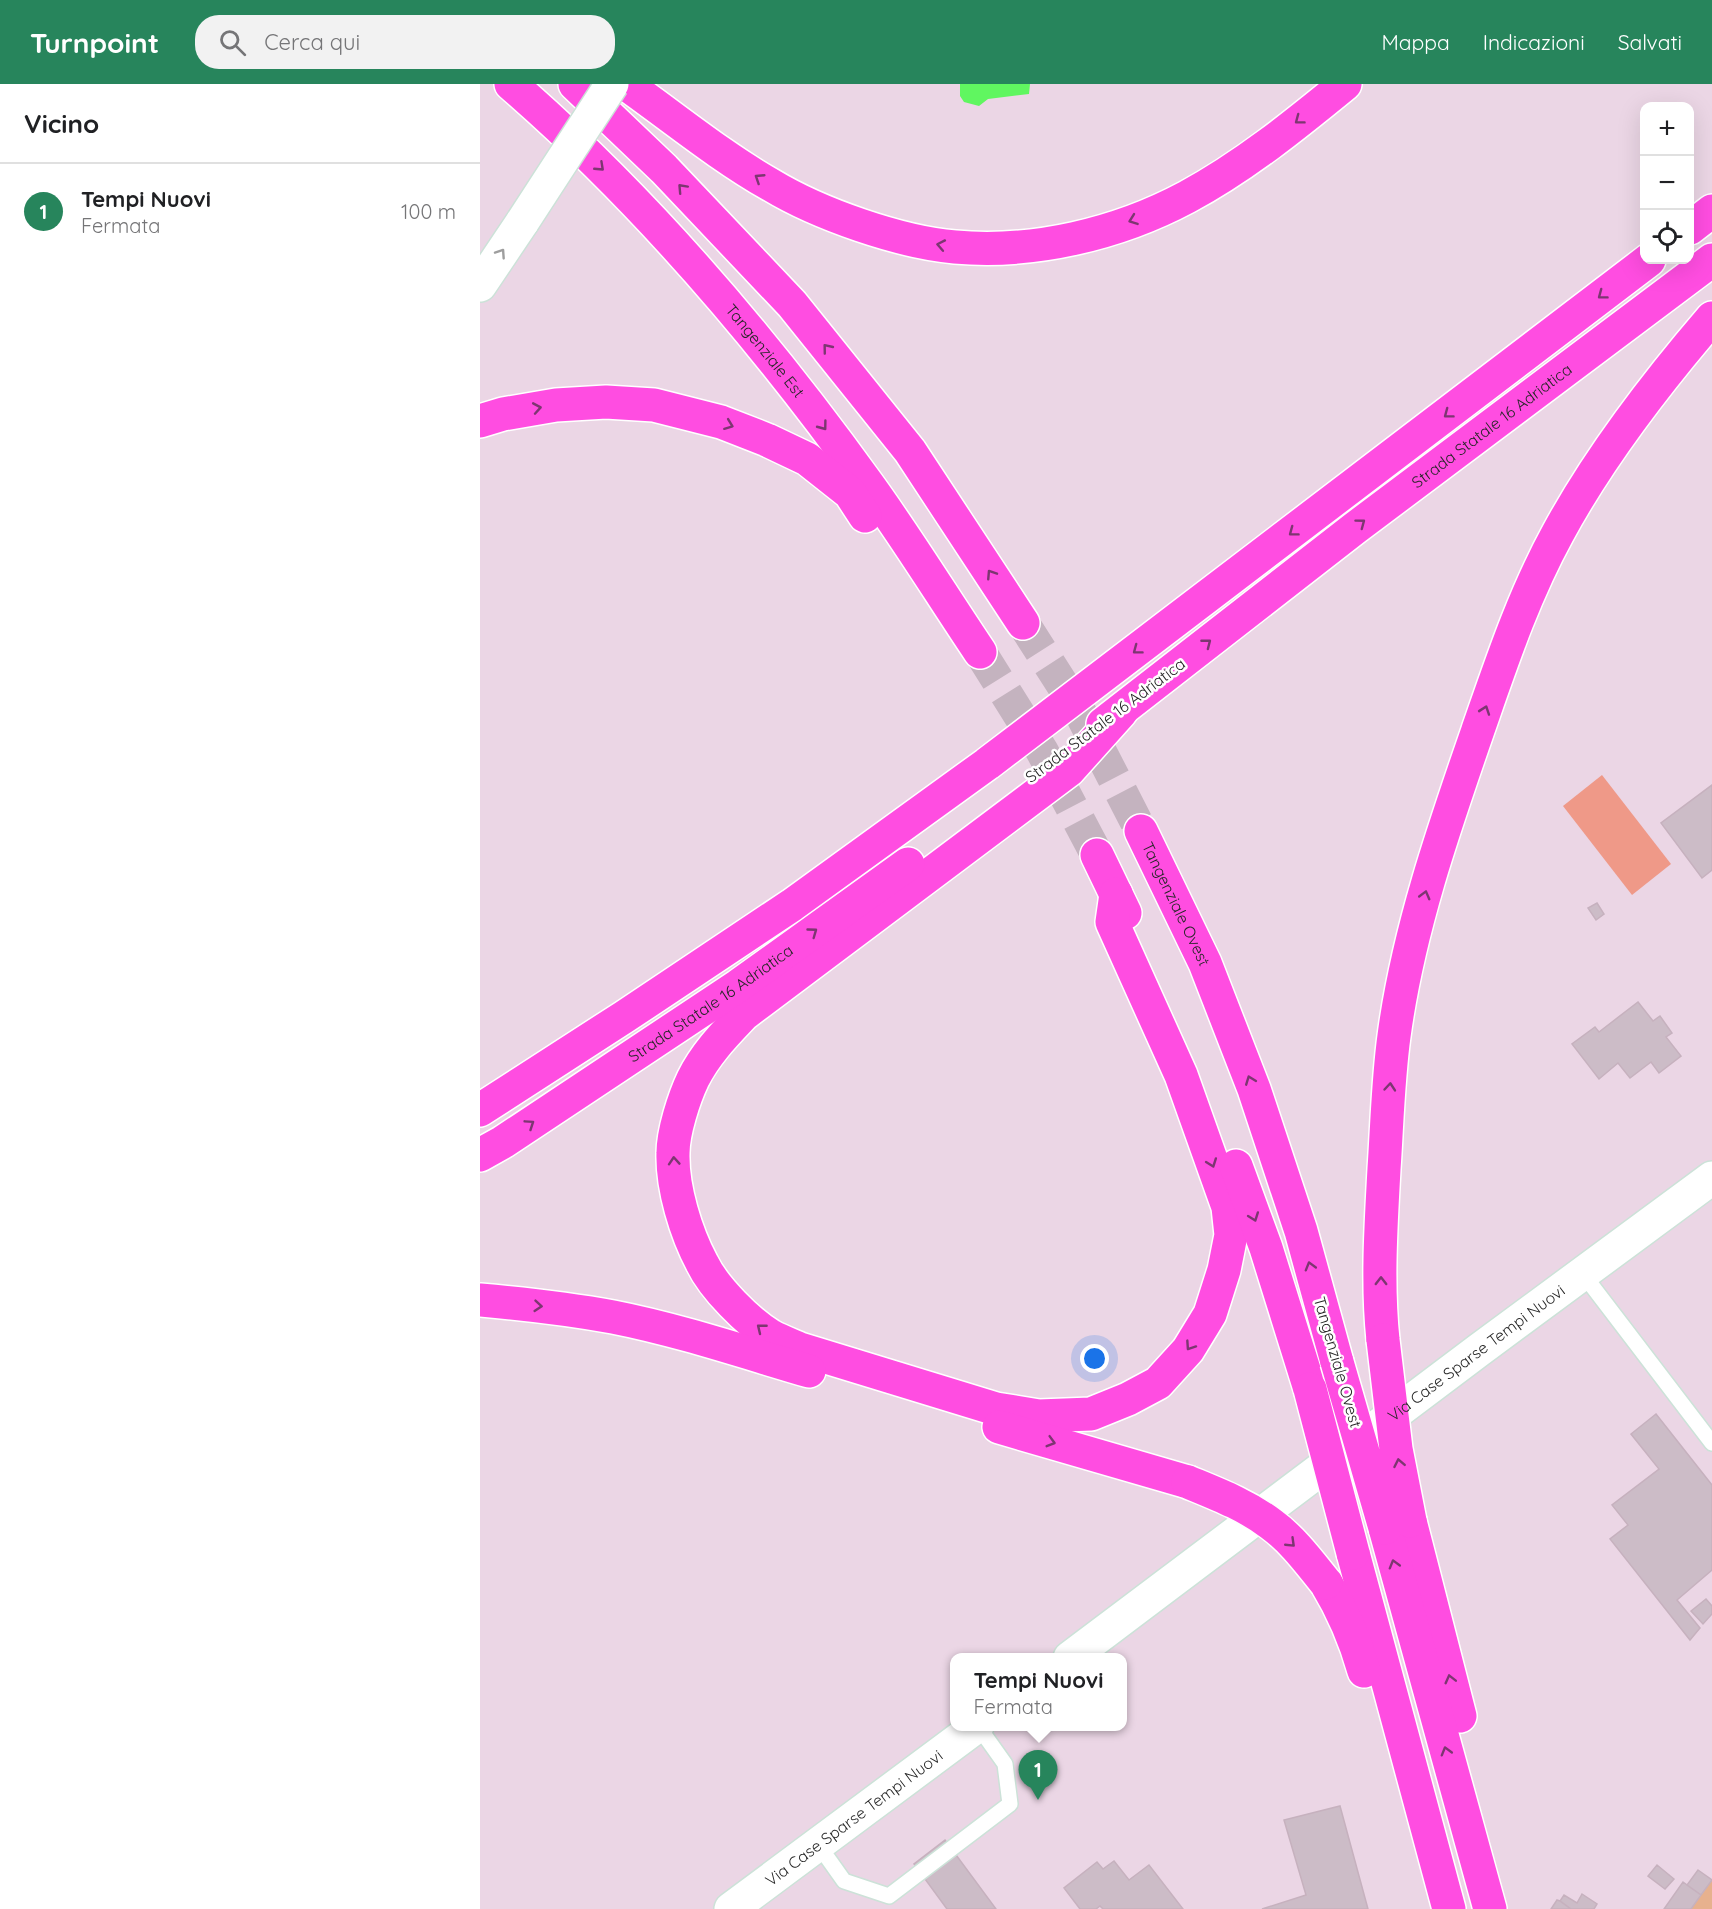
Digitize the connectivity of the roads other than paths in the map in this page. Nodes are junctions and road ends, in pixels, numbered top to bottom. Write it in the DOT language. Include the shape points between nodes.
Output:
graph roads {
  1 [pos="511,84"];
  2 [pos="575,84"];
  3 [pos="612,84"];
  4 [pos="626,84"];
  5 [pos="1345,84"];
  6 [pos="1712,211"];
  7 [pos="1694,224"];
  8 [pos="1712,260"];
  9 [pos="1644,264"];
  10 [pos="480,285"];
  11 [pos="1712,318"];
  12 [pos="480,421"];
  13 [pos="1023,623"];
  14 [pos="1121,711"];
  15 [pos="968,778"];
  16 [pos="1141,831"];
  17 [pos="1097,855"];
  18 [pos="1116,894"];
  19 [pos="480,1084"];
  20 [pos="480,1110"];
  21 [pos="480,1155"];
  22 [pos="1712,1178"];
  23 [pos="1582,1274"];
  24 [pos="480,1300"];
  25 [pos="1712,1443"];
  26 [pos="1397,1525"];
  27 [pos="1077,1653"];
  28 [pos="970,1731"];
  29 [pos="981,1731"];
  30 [pos="817,1843"];
  31 [pos="1489,1904"];
  32 [pos="731,1909"];
  33 [pos="1430,1909"];
  34 [pos="1449,1909"];
  1 -- 12 [label="highway, Tangenziale Est" via="615,181 741,319 869,486 980,652 954,643 850,493 807,459 767,440 721,422 654,405 555,405"];
  13 -- 2 [label="highway, one-way" via="910,451 792,304 664,169"];
  10 -- 3 [label="street, one-way, bridge"];
  5 -- 4 [label="highway, one-way" via="1233,169 1185,198 1094,234 999,248 953,247 822,212 727,158"];
  6 -- 7 [label="highway"];
  14 -- 8 [label="highway, Strada Statale 16 Adriatica, one-way" via="1355,528"];
  9 -- 15 [label="highway, one-way"];
  26 -- 11 [label="highway, one-way, bridge" via="1396,1449 1381,1317 1381,1218 1394,1037 1408,962 1462,774 1527,593 1558,531 1604,457"];
  18 -- 14 [label="highway, one-way" via="1112,922 1181,1075 1228,1207 1231,1235 1224,1270 1210,1314 1188,1350 1158,1383 1128,1399 1091,1414 1039,1416 996,1408 800,1349 770,1335 744,1314 702,1265 677,1193 673,1153 680,1115 693,1079 713,1046 744,1014 1069,770"];
  21 -- 14 [label="highway, Strada Statale 16 Adriatica, one-way" via="738,986"];
  15 -- 19 [label="highway" via="919,795 594,1018"];
  15 -- 20 [label="highway" via="792,905"];
  26 -- 16 [label="highway, Tangenziale Ovest, one-way, bridge" via="1338,1362 1301,1231 1254,1089 1205,963"];
  17 -- 18 [label="highway, Tangenziale Ovest"];
  18 -- 34 [label="highway, Tangenziale Ovest, one-way, bridge" via="1200,1068 1266,1248 1310,1389"];
  22 -- 23 [label="street, Via Case Sparse Tempi Nuovi"];
  23 -- 25 [label="lane"];
  23 -- 27 [label="street, Via Case Sparse Tempi Nuovi"];
  24 -- 33 [label="highway, one-way, bridge" via="548,1306 670,1330 1188,1482 1224,1497 1272,1525 1326,1582 1357,1645"];
  31 -- 26 [label="highway, Tangenziale Ovest, one-way"];
  28 -- 30 [label="street, Via Case Sparse Tempi Nuovi"];
  29 -- 30 [label="lane" via="1005,1764 1010,1804 889,1896 844,1881"];
  30 -- 32 [label="street, Via Case Sparse Tempi Nuovi"];
}
